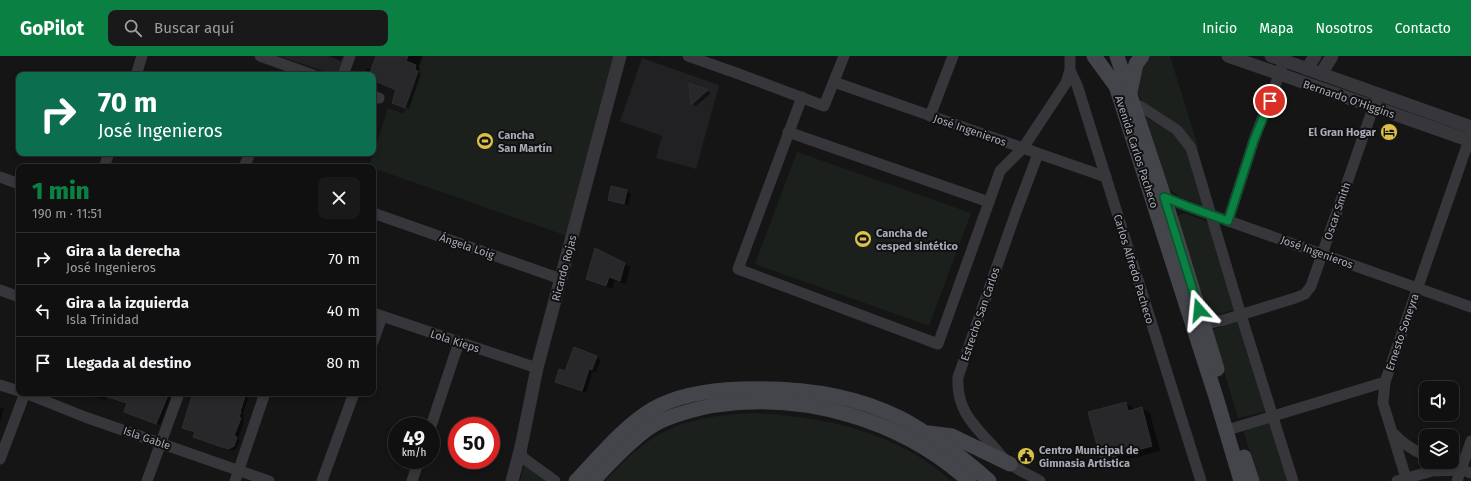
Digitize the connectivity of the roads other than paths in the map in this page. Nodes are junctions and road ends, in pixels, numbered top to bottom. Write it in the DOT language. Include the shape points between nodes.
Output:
graph roads {
  1 [pos="142,56"];
  2 [pos="260,56"];
  3 [pos="350,56"];
  4 [pos="620,56"];
  5 [pos="688,56"];
  6 [pos="844,56"];
  7 [pos="953,56"];
  8 [pos="1070,56"];
  9 [pos="1094,56"];
  10 [pos="1117,56"];
  11 [pos="1142,56"];
  12 [pos="1228,56"];
  13 [pos="1271,56"];
  14 [pos="1315,56"];
  15 [pos="1332,56"];
  16 [pos="1284,61"];
  17 [pos="283,64"];
  18 [pos="1307,69"];
  19 [pos="1070,70"];
  20 [pos="137,72"];
  21 [pos="280,72"];
  22 [pos="305,72"];
  23 [pos="344,72"];
  24 [pos="1322,74"];
  25 [pos="1280,75"];
  26 [pos="834,82"];
  27 [pos="1130,93"];
  28 [pos="1378,94"];
  29 [pos="802,97"];
  30 [pos="1373,107"];
  31 [pos="1135,110"];
  32 [pos="930,116"];
  33 [pos="1471,127"];
  34 [pos="788,132"];
  35 [pos="1470,139"];
  36 [pos="1023,148"];
  37 [pos="1038,154"];
  38 [pos="0,177"];
  39 [pos="1106,177"];
  40 [pos="16,183"];
  41 [pos="1164,197"];
  42 [pos="989,202"];
  43 [pos="376,214"];
  44 [pos="1211,214"];
  45 [pos="1228,221"];
  46 [pos="1322,254"];
  47 [pos="562,279"];
  48 [pos="1417,288"];
  49 [pos="0,290"];
  50 [pos="16,295"];
  51 [pos="1471,307"];
  52 [pos="378,315"];
  53 [pos="1241,315"];
  54 [pos="1204,324"];
  55 [pos="376,326"];
  56 [pos="459,342"];
  57 [pos="537,368"];
  58 [pos="1385,382"];
  59 [pos="0,385"];
  60 [pos="16,390"];
  61 [pos="24,396"];
  62 [pos="32,396"];
  63 [pos="178,396"];
  64 [pos="264,396"];
  65 [pos="353,396"];
  66 [pos="1273,416"];
  67 [pos="434,417"];
  68 [pos="1234,428"];
  69 [pos="1392,431"];
  70 [pos="925,433"];
  71 [pos="1471,441"];
  72 [pos="160,443"];
  73 [pos="521,447"];
  74 [pos="1419,453"];
  75 [pos="0,460"];
  76 [pos="1010,464"];
  77 [pos="416,469"];
  78 [pos="1466,471"];
  79 [pos="237,476"];
  80 [pos="576,480"];
  81 [pos="1402,480"];
  82 [pos="147,481"];
  83 [pos="269,481"];
  84 [pos="322,481"];
  85 [pos="412,481"];
  86 [pos="512,481"];
  87 [pos="555,481"];
  88 [pos="593,481"];
  89 [pos="969,481"];
  90 [pos="989,481"];
  91 [pos="1040,481"];
  92 [pos="1201,481"];
  93 [pos="1241,481"];
  94 [pos="1252,481"];
  95 [pos="1293,481"];
  96 [pos="1457,481"];
  1 -- 20 [label="street"];
  2 -- 17 [label="street"];
  3 -- 23 [label="street"];
  4 -- 47 [label="street, Ricardo Rojas"];
  5 -- 29 [label="street"];
  6 -- 26 [label="street"];
  7 -- 32 [label="street"];
  8 -- 19 [label="street, Carlos Alfredo Pacheco"];
  9 -- 93 [label="main road, Avenida Carlos Pacheco" via="1116,86"];
  10 -- 27 [label="main road, Avenida Carlos Pacheco"];
  11 -- 27 [label="main road" via="1136,64"];
  12 -- 25 [label="street, Bernardo O'Higgins"];
  13 -- 16 [label="street, Bernardo O'Higgins"];
  14 -- 18 [label="street"];
  15 -- 24 [label="street"];
  16 -- 18 [label="street, Bernardo O'Higgins"];
  16 -- 25 [label="street"];
  17 -- 21 [label="street"];
  17 -- 22 [label="street"];
  18 -- 24 [label="street, Bernardo O'Higgins"];
  19 -- 36 [label="street" via="1066,84"];
  19 -- 39 [label="street, Carlos Alfredo Pacheco"];
  24 -- 28 [label="street, Bernardo O'Higgins"];
  25 -- 30 [label="street, Bernardo O'Higgins"];
  25 -- 45 [label="street" via="1254,140"];
  26 -- 29 [label="street" via="824,106"];
  26 -- 32 [label="street, José Ingenieros"];
  27 -- 31 [label="main road, Avenida Carlos Pacheco"];
  28 -- 30 [label="street, Oscar Smith"];
  28 -- 33 [label="street, Bernardo O'Higgins"];
  29 -- 34 [label="street"];
  30 -- 35 [label="street, Bernardo O'Higgins"];
  30 -- 46 [label="street, Oscar Smith"];
  31 -- 41 [label="main road, Avenida Carlos Pacheco"];
  31 -- 44 [label="street" via="1140,106 1173,127 1191,148"];
  32 -- 36 [label="street, José Ingenieros"];
  34 -- 42 [label="street"];
  34 -- 42 [label="street" via="738,269 938,344"];
  35 -- 48 [label="street, Ernesto Soneyra"];
  36 -- 37 [label="street, José Ingenieros"];
  36 -- 42 [label="street" via="1000,171"];
  37 -- 39 [label="street, José Ingenieros"];
  37 -- 76 [label="street, Estrecho San Carlos" via="958,377 957,389 964,412"];
  38 -- 40 [label="street"];
  39 -- 92 [label="street, Carlos Alfredo Pacheco"];
  41 -- 44 [label="street, José Ingenieros"];
  41 -- 54 [label="main road, Avenida Carlos Pacheco"];
  43 -- 47 [label="street, Ángela Loig"];
  44 -- 45 [label="street, José Ingenieros"];
  44 -- 53 [label="street"];
  45 -- 46 [label="street, José Ingenieros"];
  46 -- 48 [label="street, José Ingenieros"];
  46 -- 53 [label="street, Oscar Smith" via="1311,286 1305,294"];
  47 -- 57 [label="street, Ricardo Rojas"];
  48 -- 51 [label="street, José Ingenieros"];
  48 -- 58 [label="street, Ernesto Soneyra"];
  49 -- 50 [label="street"];
  52 -- 55 [label="street"];
  52 -- 56 [label="street, Lola Kieps"];
  53 -- 54 [label="street, Oscar Smith"];
  53 -- 66 [label="street"];
  54 -- 68 [label="main road, Avenida Carlos Pacheco"];
  56 -- 57 [label="street, Lola Kieps"];
  56 -- 67 [label="street"];
  57 -- 73 [label="street, Ricardo Rojas"];
  58 -- 66 [label="street, Ernesto Soneyra"];
  58 -- 69 [label="street" via="1383,404"];
  59 -- 60 [label="street"];
  61 -- 75 [label="street"];
  62 -- 72 [label="street, Isla Gable"];
  63 -- 72 [label="street"];
  64 -- 79 [label="street"];
  65 -- 84 [label="street"];
  66 -- 68 [label="street, Ernesto Soneyra"];
  66 -- 95 [label="street"];
  68 -- 94 [label="main road, Avenida Carlos Pacheco"];
  69 -- 74 [label="street" via="1401,442"];
  69 -- 81 [label="street"];
  70 -- 76 [label="main road" via="952,436"];
  70 -- 80 [label="main road" via="898,417 872,406 820,393 766,388 698,393 654,408 637,420"];
  70 -- 90 [label="main road" via="970,464"];
  71 -- 78 [label="street"];
  72 -- 79 [label="street, Isla Gable"];
  72 -- 82 [label="street"];
  73 -- 86 [label="street, Ricardo Rojas"];
  73 -- 87 [label="street" via="522,457"];
  76 -- 91 [label="street, Estrecho San Carlos"];
  77 -- 85 [label="street"];
  78 -- 81 [label="street" via="1432,471"];
  78 -- 96 [label="street"];
  79 -- 83 [label="street, Isla Gable"];
  88 -- 89 [label="main road" via="630,444 655,424 702,408 750,402 782,402 812,406 866,421 922,446"];
}
